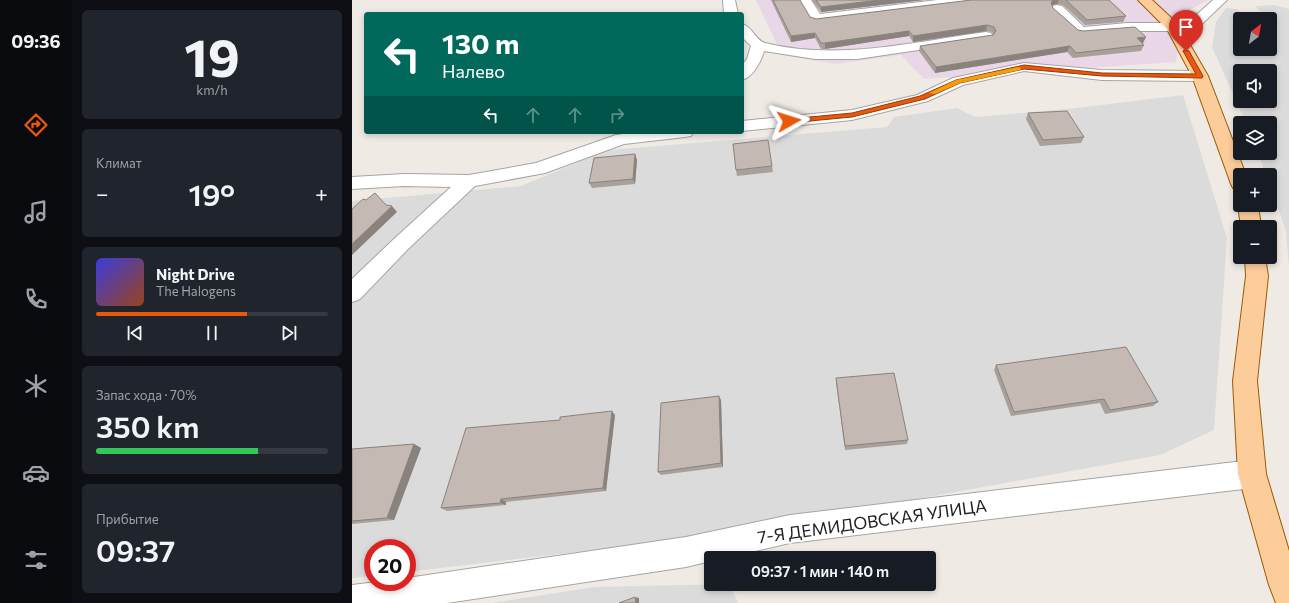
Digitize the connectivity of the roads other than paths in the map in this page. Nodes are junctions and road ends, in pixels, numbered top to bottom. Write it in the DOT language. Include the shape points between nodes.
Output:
graph roads {
  1 [pos="729,0"];
  2 [pos="805,0"];
  3 [pos="969,0"];
  4 [pos="1144,0"];
  5 [pos="1202,0"];
  6 [pos="1221,0"];
  7 [pos="1057,9"];
  8 [pos="731,12"];
  9 [pos="1196,23"];
  10 [pos="744,30"];
  11 [pos="1176,33"];
  12 [pos="986,36"];
  13 [pos="758,46"];
  14 [pos="744,72"];
  15 [pos="1200,76"];
  16 [pos="744,126"];
  17 [pos="647,134"];
  18 [pos="628,135"];
  19 [pos="1234,168"];
  20 [pos="469,181"];
  21 [pos="352,184"];
  22 [pos="1256,264"];
  23 [pos="352,293"];
  24 [pos="1252,474"];
  25 [pos="1289,596"];
  26 [pos="352,600"];
  1 -- 8 [label="street"];
  2 -- 3 [label="street" via="816,19"];
  4 -- 11 [label="main road"];
  5 -- 9 [label="street" via="1197,6"];
  6 -- 9 [label="street"];
  7 -- 11 [label="street" via="1081,31 1127,27"];
  9 -- 11 [label="street"];
  10 -- 13 [label="street"];
  11 -- 15 [label="main road"];
  12 -- 13 [label="street" via="857,55 815,55"];
  13 -- 14 [label="street" via="754,60"];
  15 -- 16 [label="street" via="1102,74 1024,67 958,81 922,98 852,115"];
  15 -- 19 [label="main road"];
  17 -- 18 [label="street"];
  18 -- 20 [label="street" via="539,169"];
  20 -- 21 [label="street" via="404,180"];
  20 -- 23 [label="street"];
  22 -- 24 [label="main road" via="1257,276 1245,381"];
  24 -- 25 [label="main road"];
  24 -- 26 [label="street, 7-Я ДЕМИДОВСКАЯ УЛИЦА" via="790,529 686,552"];
}
